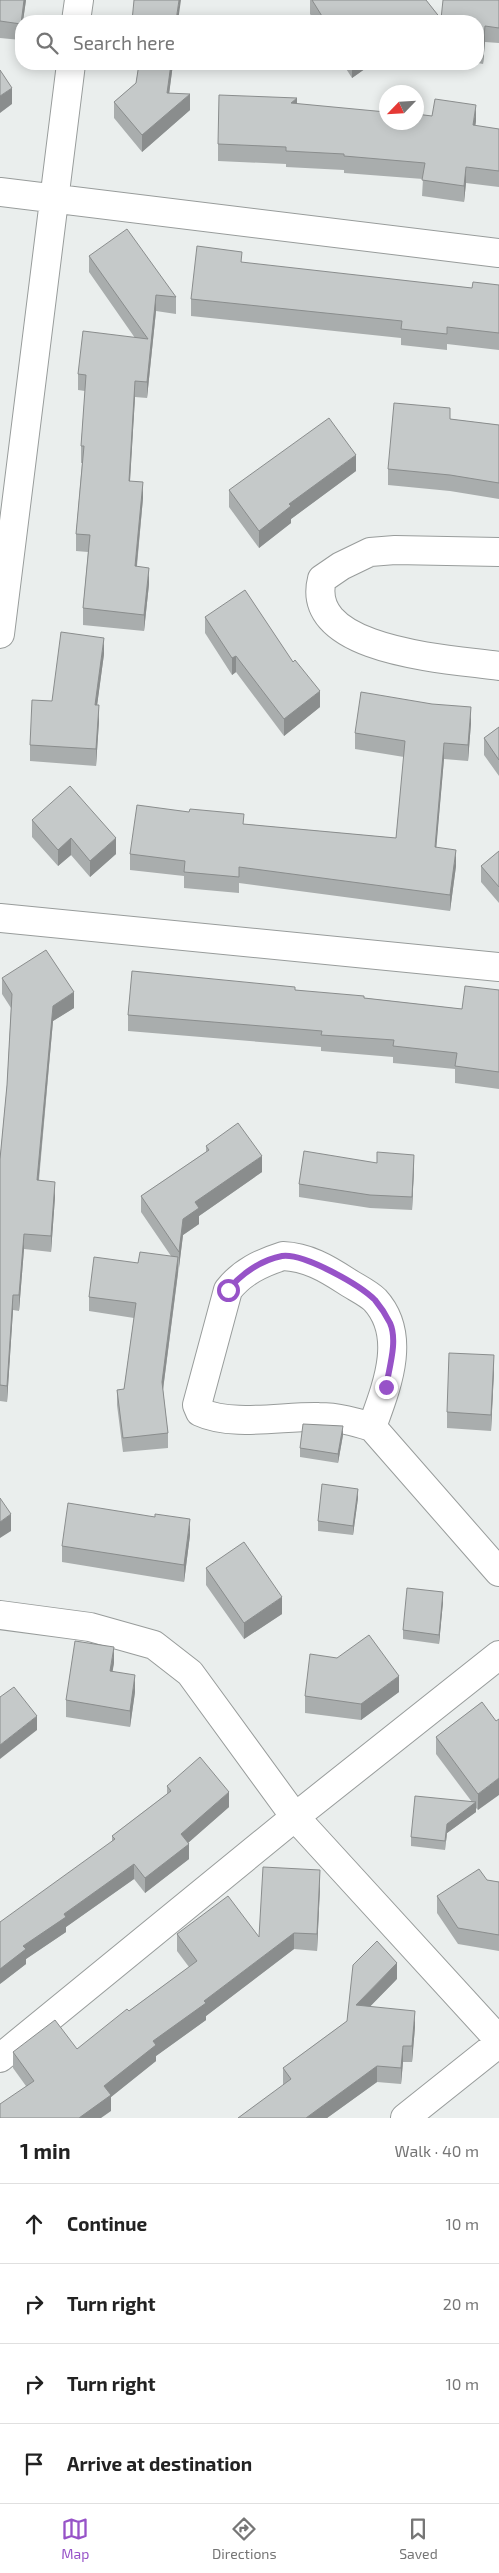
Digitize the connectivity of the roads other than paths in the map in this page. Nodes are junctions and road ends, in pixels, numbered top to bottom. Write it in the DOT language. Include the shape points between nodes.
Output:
graph roads {
  1 [pos="79,0"];
  2 [pos="77,15"];
  3 [pos="70,70"];
  4 [pos="0,192"];
  5 [pos="55,198"];
  6 [pos="499,253"];
  7 [pos="499,552"];
  8 [pos="0,634"];
  9 [pos="499,666"];
  10 [pos="0,918"];
  11 [pos="499,967"];
  12 [pos="372,1427"];
  13 [pos="499,1572"];
  14 [pos="0,1616"];
  15 [pos="499,1655"];
  16 [pos="295,1817"];
  17 [pos="499,2042"];
  18 [pos="0,2058"];
  19 [pos="405,2118"];
  1 -- 2 [label="street"];
  3 -- 5 [label="street"];
  4 -- 5 [label="street"];
  5 -- 6 [label="street"];
  5 -- 8 [label="street"];
  7 -- 9 [label="street" via="370,552 322,579 319,591 331,620 346,632 384,648"];
  10 -- 11 [label="street"];
  12 -- 12 [label="street" via="386,1387 392,1340 390,1324 374,1300 325,1268 298,1257 283,1256 271,1260 237,1278 228,1290 211,1345 197,1405 200,1412 219,1418 320,1417"];
  12 -- 13 [label="street"];
  14 -- 16 [label="street" via="90,1628 154,1646 190,1673"];
  15 -- 16 [label="street"];
  16 -- 17 [label="street"];
  16 -- 18 [label="street"];
  17 -- 19 [label="street"];
}
